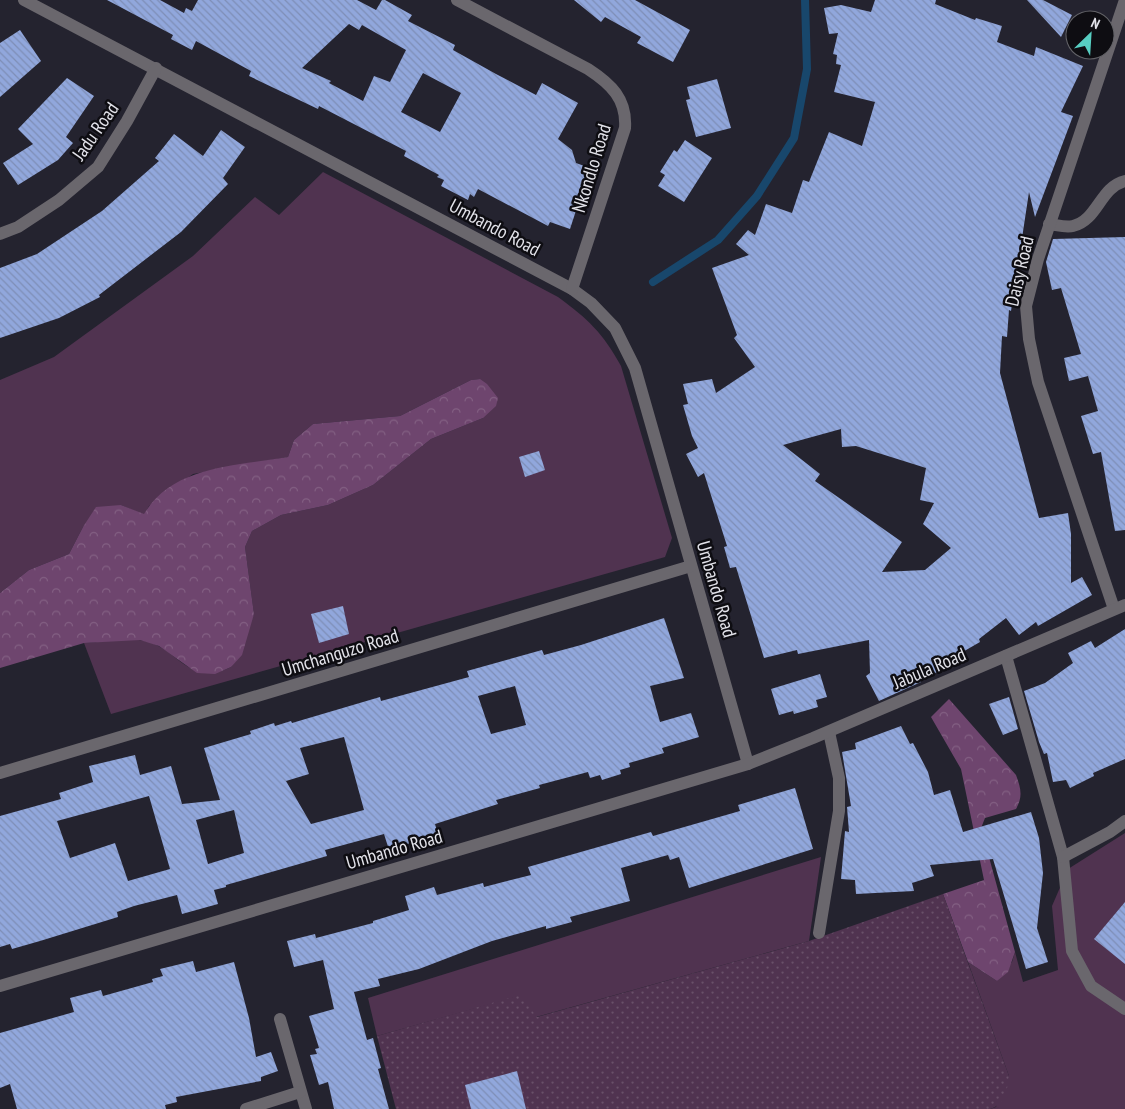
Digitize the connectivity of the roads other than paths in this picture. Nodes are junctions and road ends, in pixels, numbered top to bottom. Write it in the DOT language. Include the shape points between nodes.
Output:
graph roads {
  1 [pos="24,0"];
  2 [pos="457,0"];
  3 [pos="1125,0"];
  4 [pos="156,68"];
  5 [pos="1125,182"];
  6 [pos="1050,224"];
  7 [pos="0,234"];
  8 [pos="572,289"];
  9 [pos="691,566"];
  10 [pos="1120,607"];
  11 [pos="1006,656"];
  12 [pos="829,732"];
  13 [pos="748,764"];
  14 [pos="0,772"];
  15 [pos="1125,821"];
  16 [pos="1062,858"];
  17 [pos="819,933"];
  18 [pos="0,986"];
  19 [pos="1125,1009"];
  20 [pos="280,1019"];
  21 [pos="300,1092"];
  22 [pos="246,1109"];
  23 [pos="306,1109"];
  1 -- 4 [label="street, Umbando Road"];
  2 -- 8 [label="street, Nkondlo Road" via="588,69 603,79 622,102 625,128"];
  3 -- 6 [label="street, Daisy Road"];
  4 -- 7 [label="street, Jadu Road" via="128,121 98,167 59,200 18,227"];
  4 -- 8 [label="street, Umbando Road"];
  5 -- 6 [label="street" via="1110,187 1084,220 1073,226"];
  6 -- 10 [label="street, Daisy Road" via="1026,306 1029,339 1038,382"];
  8 -- 9 [label="street, Umbando Road" via="615,328 635,368"];
  9 -- 13 [label="street, Umbando Road"];
  9 -- 14 [label="street, Umchanguzo Road"];
  10 -- 11 [label="street, Jabula Road"];
  11 -- 12 [label="street, Jabula Road"];
  11 -- 16 [label="street"];
  12 -- 13 [label="street, Jabula Road"];
  12 -- 17 [label="street" via="839,778 839,811"];
  13 -- 18 [label="street, Umbando Road"];
  15 -- 16 [label="street"];
  16 -- 19 [label="street" via="1072,951 1091,986"];
  20 -- 21 [label="street"];
  21 -- 22 [label="street"];
  21 -- 23 [label="street"];
}
